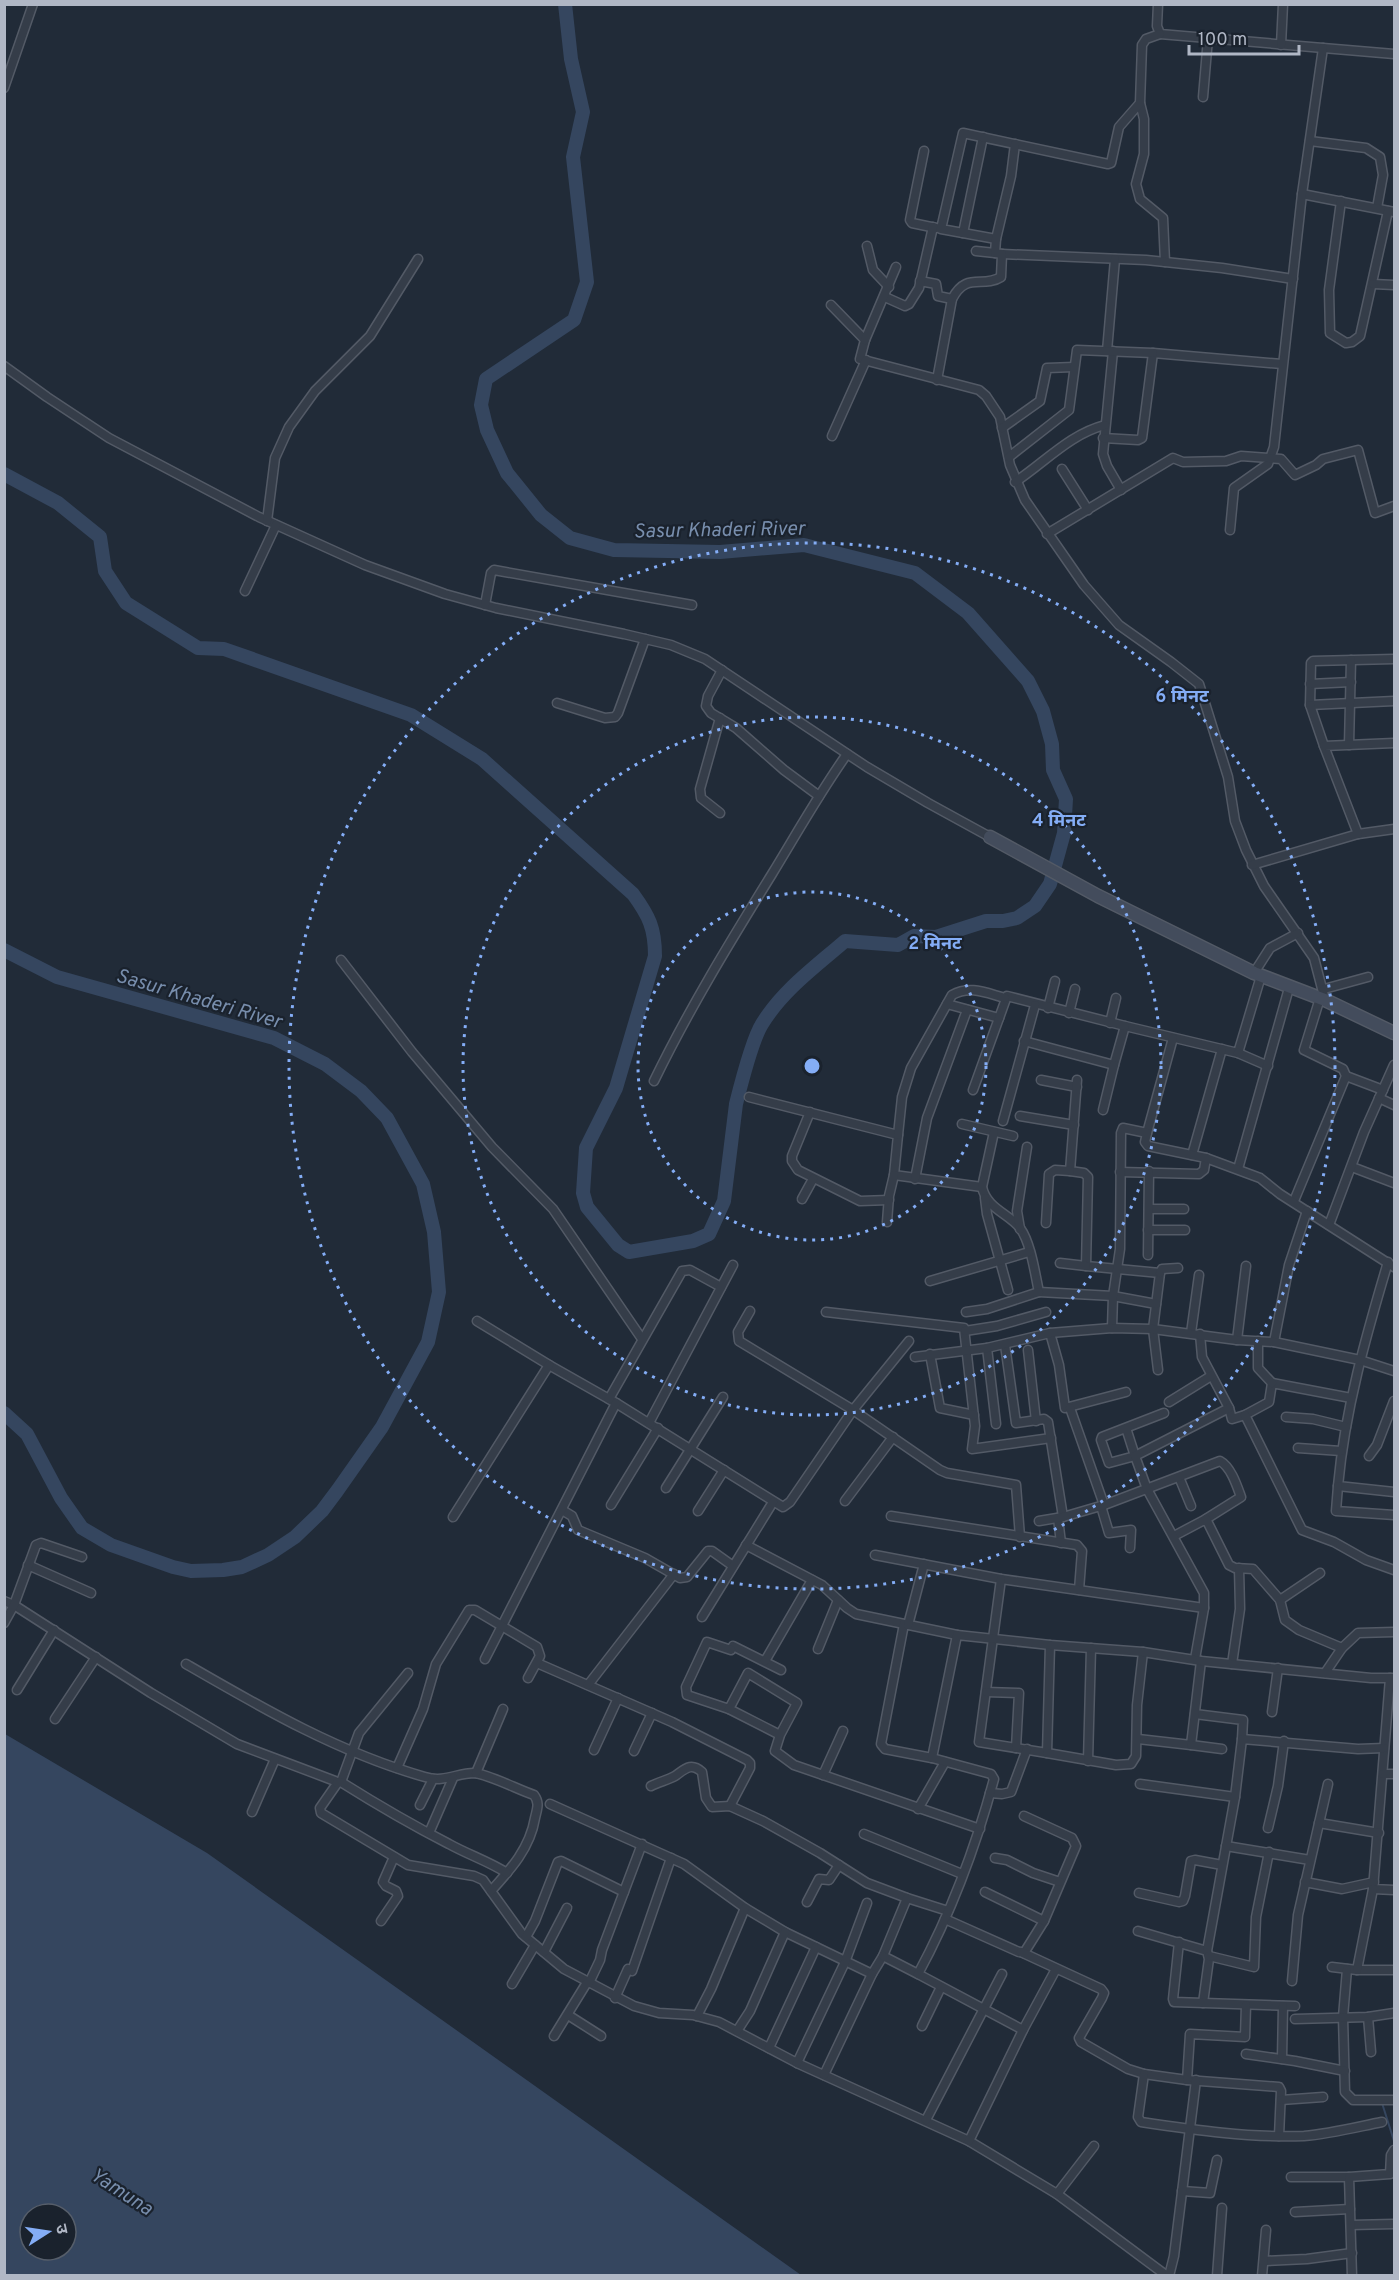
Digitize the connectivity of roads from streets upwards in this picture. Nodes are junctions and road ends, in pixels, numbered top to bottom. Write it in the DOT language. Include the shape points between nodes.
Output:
graph roads {
  1 [pos="33,4"];
  2 [pos="1158,4"];
  3 [pos="1283,4"];
  4 [pos="1160,34"];
  5 [pos="1208,38"];
  6 [pos="1281,45"];
  7 [pos="1323,48"];
  8 [pos="1395,54"];
  9 [pos="4,88"];
  10 [pos="1203,97"];
  11 [pos="1140,103"];
  12 [pos="983,137"];
  13 [pos="1310,141"];
  14 [pos="1016,144"];
  15 [pos="924,151"];
  16 [pos="1302,194"];
  17 [pos="1341,201"];
  18 [pos="1377,208"];
  19 [pos="1391,211"];
  20 [pos="937,228"];
  21 [pos="963,233"];
  22 [pos="996,238"];
  23 [pos="867,246"];
  24 [pos="976,251"];
  25 [pos="998,254"];
  26 [pos="418,259"];
  27 [pos="1115,259"];
  28 [pos="1165,262"];
  29 [pos="896,267"];
  30 [pos="1293,279"];
  31 [pos="920,281"];
  32 [pos="1373,284"];
  33 [pos="1395,285"];
  34 [pos="889,287"];
  35 [pos="885,297"];
  36 [pos="952,299"];
  37 [pos="831,305"];
  38 [pos="865,340"];
  39 [pos="1110,351"];
  40 [pos="1153,353"];
  41 [pos="866,360"];
  42 [pos="1282,364"];
  43 [pos="4,366"];
  44 [pos="1074,367"];
  45 [pos="937,380"];
  46 [pos="1105,425"];
  47 [pos="1002,428"];
  48 [pos="832,436"];
  49 [pos="1103,438"];
  50 [pos="1009,457"];
  51 [pos="1270,458"];
  52 [pos="1062,470"];
  53 [pos="1015,482"];
  54 [pos="1121,490"];
  55 [pos="1395,506"];
  56 [pos="1088,510"];
  57 [pos="271,523"];
  58 [pos="1230,530"];
  59 [pos="1047,534"];
  60 [pos="245,591"];
  61 [pos="485,605"];
  62 [pos="692,605"];
  63 [pos="645,639"];
  64 [pos="1395,659"];
  65 [pos="1351,660"];
  66 [pos="722,670"];
  67 [pos="1351,682"];
  68 [pos="1310,684"];
  69 [pos="1395,700"];
  70 [pos="557,703"];
  71 [pos="1350,704"];
  72 [pos="1310,705"];
  73 [pos="720,718"];
  74 [pos="1395,743"];
  75 [pos="1349,745"];
  76 [pos="1324,746"];
  77 [pos="847,754"];
  78 [pos="819,796"];
  79 [pos="720,813"];
  80 [pos="1395,829"];
  81 [pos="1358,834"];
  82 [pos="990,837"];
  83 [pos="1252,865"];
  84 [pos="1298,933"];
  85 [pos="341,960"];
  86 [pos="1257,974"];
  87 [pos="1368,977"];
  88 [pos="1054,981"];
  89 [pos="1289,988"];
  90 [pos="1075,989"];
  91 [pos="1323,996"];
  92 [pos="1005,998"];
  93 [pos="1116,998"];
  94 [pos="947,1004"];
  95 [pos="1035,1005"];
  96 [pos="1048,1008"];
  97 [pos="968,1010"];
  98 [pos="1069,1013"];
  99 [pos="999,1018"];
  100 [pos="1110,1023"];
  101 [pos="1125,1026"];
  102 [pos="1395,1033"];
  103 [pos="1173,1038"];
  104 [pos="1024,1041"];
  105 [pos="1222,1049"];
  106 [pos="1238,1053"];
  107 [pos="1114,1065"];
  108 [pos="1395,1065"];
  109 [pos="1268,1066"];
  110 [pos="1346,1076"];
  111 [pos="1041,1080"];
  112 [pos="654,1081"];
  113 [pos="974,1090"];
  114 [pos="1381,1094"];
  115 [pos="749,1096"];
  116 [pos="1395,1105"];
  117 [pos="1103,1110"];
  118 [pos="810,1112"];
  119 [pos="1020,1116"];
  120 [pos="1003,1121"];
  121 [pos="962,1124"];
  122 [pos="1074,1125"];
  123 [pos="994,1132"];
  124 [pos="1147,1133"];
  125 [pos="898,1135"];
  126 [pos="1013,1136"];
  127 [pos="1027,1147"];
  128 [pos="1192,1155"];
  129 [pos="1206,1158"];
  130 [pos="1352,1167"];
  131 [pos="1238,1168"];
  132 [pos="1070,1171"];
  133 [pos="1149,1171"];
  134 [pos="1120,1172"];
  135 [pos="894,1175"];
  136 [pos="813,1179"];
  137 [pos="915,1179"];
  138 [pos="1395,1183"];
  139 [pos="982,1187"];
  140 [pos="985,1198"];
  141 [pos="802,1199"];
  142 [pos="889,1200"];
  143 [pos="1294,1201"];
  144 [pos="1149,1209"];
  145 [pos="1184,1209"];
  146 [pos="1307,1211"];
  147 [pos="887,1222"];
  148 [pos="1046,1223"];
  149 [pos="1329,1225"];
  150 [pos="1020,1229"];
  151 [pos="1149,1230"];
  152 [pos="1185,1230"];
  153 [pos="1029,1252"];
  154 [pos="1148,1255"];
  155 [pos="1000,1262"];
  156 [pos="1059,1263"];
  157 [pos="1391,1264"];
  158 [pos="733,1265"];
  159 [pos="1086,1266"];
  160 [pos="1246,1266"];
  161 [pos="1117,1268"];
  162 [pos="1178,1268"];
  163 [pos="1160,1273"];
  164 [pos="1199,1275"];
  165 [pos="930,1281"];
  166 [pos="721,1287"];
  167 [pos="1008,1290"];
  168 [pos="1039,1292"];
  169 [pos="1113,1296"];
  170 [pos="1156,1304"];
  171 [pos="750,1311"];
  172 [pos="826,1312"];
  173 [pos="966,1312"];
  174 [pos="1046,1312"];
  175 [pos="477,1321"];
  176 [pos="1112,1328"];
  177 [pos="1153,1329"];
  178 [pos="965,1331"];
  179 [pos="1050,1333"];
  180 [pos="1196,1333"];
  181 [pos="642,1339"];
  182 [pos="1237,1340"];
  183 [pos="909,1341"];
  184 [pos="1258,1341"];
  185 [pos="1274,1342"];
  186 [pos="1005,1345"];
  187 [pos="987,1348"];
  188 [pos="1028,1350"];
  189 [pos="966,1351"];
  190 [pos="930,1354"];
  191 [pos="915,1356"];
  192 [pos="1360,1360"];
  193 [pos="549,1365"];
  194 [pos="1158,1370"];
  195 [pos="1395,1371"];
  196 [pos="1211,1376"];
  197 [pos="1272,1383"];
  198 [pos="1126,1392"];
  199 [pos="723,1397"];
  200 [pos="1351,1398"];
  201 [pos="613,1401"];
  202 [pos="1395,1401"];
  203 [pos="1169,1402"];
  204 [pos="1070,1408"];
  205 [pos="1229,1408"];
  206 [pos="853,1410"];
  207 [pos="1164,1413"];
  208 [pos="1245,1415"];
  209 [pos="974,1416"];
  210 [pos="1286,1417"];
  211 [pos="1036,1421"];
  212 [pos="649,1423"];
  213 [pos="996,1424"];
  214 [pos="1346,1427"];
  215 [pos="658,1428"];
  216 [pos="1126,1428"];
  217 [pos="893,1437"];
  218 [pos="1051,1438"];
  219 [pos="1298,1448"];
  220 [pos="691,1450"];
  221 [pos="1341,1451"];
  222 [pos="1135,1456"];
  223 [pos="1369,1456"];
  224 [pos="724,1470"];
  225 [pos="1179,1477"];
  226 [pos="1338,1486"];
  227 [pos="666,1488"];
  228 [pos="1147,1489"];
  229 [pos="1395,1492"];
  230 [pos="845,1501"];
  231 [pos="773,1502"];
  232 [pos="611,1505"];
  233 [pos="1102,1505"];
  234 [pos="1191,1506"];
  235 [pos="562,1510"];
  236 [pos="698,1511"];
  237 [pos="1395,1515"];
  238 [pos="891,1516"];
  239 [pos="453,1517"];
  240 [pos="1063,1517"];
  241 [pos="1206,1519"];
  242 [pos="1039,1521"];
  243 [pos="1173,1536"];
  244 [pos="1020,1537"];
  245 [pos="1061,1542"];
  246 [pos="746,1545"];
  247 [pos="1130,1548"];
  248 [pos="875,1555"];
  249 [pos="82,1557"];
  250 [pos="924,1564"];
  251 [pos="28,1565"];
  252 [pos="733,1566"];
  253 [pos="1239,1568"];
  254 [pos="1395,1570"];
  255 [pos="1320,1573"];
  256 [pos="674,1574"];
  257 [pos="1001,1579"];
  258 [pos="812,1580"];
  259 [pos="1079,1590"];
  260 [pos="91,1593"];
  261 [pos="1280,1599"];
  262 [pos="838,1600"];
  263 [pos="4,1601"];
  264 [pos="14,1605"];
  265 [pos="1204,1608"];
  266 [pos="702,1617"];
  267 [pos="4,1623"];
  268 [pos="906,1625"];
  269 [pos="502,1626"];
  270 [pos="54,1630"];
  271 [pos="1395,1632"];
  272 [pos="957,1635"];
  273 [pos="994,1639"];
  274 [pos="1050,1645"];
  275 [pos="1091,1648"];
  276 [pos="1342,1648"];
  277 [pos="818,1649"];
  278 [pos="1143,1652"];
  279 [pos="96,1657"];
  280 [pos="485,1659"];
  281 [pos="1198,1660"];
  282 [pos="765,1661"];
  283 [pos="537,1663"];
  284 [pos="186,1664"];
  285 [pos="1232,1664"];
  286 [pos="1278,1668"];
  287 [pos="782,1670"];
  288 [pos="408,1673"];
  289 [pos="1324,1673"];
  290 [pos="528,1678"];
  291 [pos="1392,1678"];
  292 [pos="588,1685"];
  293 [pos="17,1690"];
  294 [pos="986,1692"];
  295 [pos="618,1698"];
  296 [pos="503,1709"];
  297 [pos="729,1709"];
  298 [pos="1272,1712"];
  299 [pos="652,1713"];
  300 [pos="1195,1714"];
  301 [pos="55,1719"];
  302 [pos="843,1731"];
  303 [pos="780,1736"];
  304 [pos="1242,1738"];
  305 [pos="1137,1739"];
  306 [pos="1284,1741"];
  307 [pos="1191,1745"];
  308 [pos="1016,1748"];
  309 [pos="1384,1748"];
  310 [pos="1027,1749"];
  311 [pos="1222,1749"];
  312 [pos="594,1750"];
  313 [pos="351,1751"];
  314 [pos="634,1751"];
  315 [pos="1047,1753"];
  316 [pos="932,1758"];
  317 [pos="275,1760"];
  318 [pos="1088,1761"];
  319 [pos="945,1762"];
  320 [pos="397,1768"];
  321 [pos="476,1773"];
  322 [pos="1383,1774"];
  323 [pos="1395,1774"];
  324 [pos="823,1775"];
  325 [pos="453,1778"];
  326 [pos="433,1779"];
  327 [pos="339,1782"];
  328 [pos="1140,1784"];
  329 [pos="1328,1784"];
  330 [pos="651,1786"];
  331 [pos="990,1793"];
  332 [pos="1235,1797"];
  333 [pos="550,1804"];
  334 [pos="420,1805"];
  335 [pos="730,1806"];
  336 [pos="918,1809"];
  337 [pos="252,1812"];
  338 [pos="1024,1816"];
  339 [pos="1318,1823"];
  340 [pos="1268,1828"];
  341 [pos="980,1829"];
  342 [pos="429,1833"];
  343 [pos="1379,1833"];
  344 [pos="864,1834"];
  345 [pos="642,1844"];
  346 [pos="1226,1846"];
  347 [pos="1269,1852"];
  348 [pos="394,1857"];
  349 [pos="671,1858"];
  350 [pos="995,1858"];
  351 [pos="1310,1860"];
  352 [pos="839,1864"];
  353 [pos="1222,1865"];
  354 [pos="507,1873"];
  355 [pos="962,1874"];
  356 [pos="1060,1882"];
  357 [pos="1305,1882"];
  358 [pos="1374,1886"];
  359 [pos="1395,1890"];
  360 [pos="491,1891"];
  361 [pos="624,1892"];
  362 [pos="986,1892"];
  363 [pos="1139,1893"];
  364 [pos="907,1898"];
  365 [pos="807,1902"];
  366 [pos="867,1903"];
  367 [pos="567,1908"];
  368 [pos="745,1908"];
  369 [pos="946,1915"];
  370 [pos="381,1921"];
  371 [pos="1044,1921"];
  372 [pos="1138,1931"];
  373 [pos="785,1932"];
  374 [pos="526,1937"];
  375 [pos="1179,1942"];
  376 [pos="535,1945"];
  377 [pos="816,1947"];
  378 [pos="544,1952"];
  379 [pos="1021,1952"];
  380 [pos="1208,1953"];
  381 [pos="883,1956"];
  382 [pos="846,1962"];
  383 [pos="1332,1967"];
  384 [pos="1056,1969"];
  385 [pos="1347,1970"];
  386 [pos="1358,1970"];
  387 [pos="1395,1970"];
  388 [pos="872,1974"];
  389 [pos="918,1974"];
  390 [pos="1002,1974"];
  391 [pos="1292,1981"];
  392 [pos="589,1983"];
  393 [pos="512,1984"];
  394 [pos="941,1987"];
  395 [pos="615,1998"];
  396 [pos="1203,2003"];
  397 [pos="1246,2005"];
  398 [pos="1283,2006"];
  399 [pos="1295,2006"];
  400 [pos="984,2011"];
  401 [pos="1395,2013"];
  402 [pos="568,2015"];
  403 [pos="697,2016"];
  404 [pos="1368,2016"];
  405 [pos="1343,2017"];
  406 [pos="1295,2019"];
  407 [pos="921,2026"];
  408 [pos="1023,2030"];
  409 [pos="736,2031"];
  410 [pos="554,2036"];
  411 [pos="601,2036"];
  412 [pos="769,2048"];
  413 [pos="1371,2052"];
  414 [pos="1246,2054"];
  415 [pos="1282,2059"];
  416 [pos="797,2063"];
  417 [pos="1345,2071"];
  418 [pos="1144,2074"];
  419 [pos="824,2075"];
  420 [pos="1192,2080"];
  421 [pos="1323,2097"];
  422 [pos="1281,2100"];
  423 [pos="1394,2100"];
  424 [pos="926,2120"];
  425 [pos="1382,2122"];
  426 [pos="1190,2130"];
  427 [pos="1279,2136"];
  428 [pos="969,2141"];
  429 [pos="1094,2146"];
  430 [pos="1395,2150"];
  431 [pos="1217,2160"];
  432 [pos="1291,2177"];
  433 [pos="1349,2177"];
  434 [pos="1182,2191"];
  435 [pos="1057,2194"];
  436 [pos="1222,2208"];
  437 [pos="1350,2210"];
  438 [pos="1296,2212"];
  439 [pos="1395,2224"];
  440 [pos="1351,2225"];
  441 [pos="1266,2230"];
  442 [pos="1352,2253"];
  443 [pos="1263,2261"];
  444 [pos="1168,2276"];
  445 [pos="1217,2276"];
  446 [pos="1262,2276"];
  447 [pos="1352,2276"];
  1 -- 9 [label="street"];
  2 -- 4 [label="street"];
  3 -- 6 [label="street"];
  4 -- 5 [label="street"];
  4 -- 11 [label="street" via="1146,39 1142,45"];
  5 -- 6 [label="street"];
  5 -- 10 [label="street"];
  6 -- 7 [label="street"];
  7 -- 8 [label="street"];
  7 -- 13 [label="street"];
  11 -- 14 [label="street" via="1119,126 1108,164"];
  11 -- 28 [label="street" via="1144,154 1136,184 1140,199 1163,218"];
  12 -- 14 [label="street"];
  12 -- 20 [label="street" via="967,133 961,136"];
  12 -- 21 [label="street"];
  13 -- 16 [label="street"];
  13 -- 18 [label="street" via="1366,148 1380,157 1383,175"];
  14 -- 22 [label="street"];
  15 -- 20 [label="street" via="910,220"];
  16 -- 17 [label="street"];
  16 -- 30 [label="street"];
  17 -- 18 [label="street"];
  17 -- 32 [label="street" via="1329,290 1330,333 1346,344 1360,336"];
  18 -- 19 [label="street"];
  19 -- 32 [label="street"];
  20 -- 21 [label="street"];
  20 -- 31 [label="street"];
  21 -- 22 [label="street"];
  22 -- 25 [label="street"];
  23 -- 34 [label="street" via="873,270"];
  24 -- 25 [label="street"];
  25 -- 27 [label="street"];
  25 -- 36 [label="street" via="999,279 964,284"];
  26 -- 57 [label="street" via="370,336 315,391 289,427 275,458"];
  27 -- 28 [label="street"];
  27 -- 39 [label="street"];
  28 -- 30 [label="street"];
  29 -- 34 [label="street"];
  30 -- 42 [label="street"];
  31 -- 35 [label="street" via="908,306"];
  31 -- 36 [label="street" via="936,284 938,296"];
  32 -- 33 [label="street"];
  34 -- 35 [label="street"];
  35 -- 38 [label="street"];
  36 -- 45 [label="street"];
  37 -- 38 [label="street"];
  38 -- 41 [label="street" via="860,358"];
  39 -- 40 [label="street"];
  39 -- 44 [label="street" via="1078,349"];
  39 -- 46 [label="street"];
  40 -- 42 [label="street"];
  40 -- 49 [label="street" via="1142,438"];
  41 -- 45 [label="street"];
  41 -- 48 [label="street"];
  42 -- 51 [label="street"];
  43 -- 57 [label="street" via="109,438"];
  44 -- 47 [label="street" via="1047,368 1040,401"];
  44 -- 50 [label="street" via="1069,410"];
  45 -- 47 [label="street" via="983,392 996,410"];
  46 -- 49 [label="street"];
  46 -- 53 [label="street" via="1076,436"];
  47 -- 50 [label="street"];
  49 -- 54 [label="street" via="1104,460"];
  50 -- 53 [label="street"];
  51 -- 54 [label="street" via="1241,456 1226,461 1183,462 1173,458"];
  51 -- 55 [label="street" via="1281,459 1295,475 1323,459 1358,450 1376,513"];
  51 -- 58 [label="street" via="1268,464 1234,488"];
  52 -- 56 [label="street"];
  53 -- 59 [label="street"];
  54 -- 56 [label="street"];
  56 -- 59 [label="street"];
  57 -- 60 [label="street"];
  57 -- 61 [label="street" via="365,565"];
  59 -- 83 [label="street" via="1119,625 1199,684 1228,777 1235,821"];
  61 -- 62 [label="street" via="494,570"];
  61 -- 63 [label="street"];
  63 -- 66 [label="street" via="671,645"];
  63 -- 70 [label="street" via="615,717 605,718"];
  64 -- 65 [label="street"];
  65 -- 67 [label="street"];
  65 -- 68 [label="street" via="1313,661"];
  66 -- 73 [label="street" via="706,706"];
  66 -- 77 [label="street"];
  67 -- 68 [label="street"];
  67 -- 71 [label="street"];
  68 -- 72 [label="street"];
  69 -- 71 [label="street"];
  71 -- 72 [label="street"];
  71 -- 75 [label="street"];
  72 -- 76 [label="street"];
  73 -- 78 [label="street"];
  73 -- 79 [label="street" via="700,789 701,798"];
  74 -- 75 [label="street"];
  75 -- 76 [label="street"];
  76 -- 81 [label="street"];
  77 -- 78 [label="street"];
  77 -- 82 [label="street"];
  78 -- 112 [label="street" via="720,957"];
  80 -- 81 [label="street"];
  81 -- 83 [label="street"];
  82 -- 86 [label="street" via="1098,896"];
  83 -- 84 [label="street"];
  84 -- 86 [label="street" via="1270,948"];
  84 -- 91 [label="street" via="1314,958"];
  85 -- 181 [label="street" via="492,1147 553,1209"];
  86 -- 89 [label="street"];
  86 -- 106 [label="street"];
  87 -- 91 [label="street"];
  88 -- 96 [label="street"];
  89 -- 91 [label="street"];
  89 -- 109 [label="street"];
  90 -- 98 [label="street"];
  91 -- 102 [label="street"];
  91 -- 110 [label="street" via="1304,1050 1343,1069"];
  92 -- 94 [label="street" via="962,989"];
  92 -- 95 [label="street" via="1011,996"];
  92 -- 99 [label="street"];
  93 -- 100 [label="street"];
  94 -- 97 [label="street"];
  94 -- 125 [label="street" via="911,1068 902,1097"];
  95 -- 96 [label="street"];
  95 -- 104 [label="street"];
  96 -- 98 [label="street"];
  97 -- 99 [label="street"];
  97 -- 137 [label="street" via="927,1118"];
  98 -- 100 [label="street"];
  99 -- 113 [label="street"];
  100 -- 101 [label="street"];
  101 -- 103 [label="street"];
  101 -- 107 [label="street"];
  103 -- 105 [label="street"];
  103 -- 124 [label="street"];
  104 -- 107 [label="street"];
  104 -- 120 [label="street"];
  105 -- 106 [label="street"];
  105 -- 128 [label="street"];
  106 -- 109 [label="street"];
  107 -- 117 [label="street"];
  108 -- 114 [label="street"];
  109 -- 131 [label="street"];
  110 -- 114 [label="street"];
  110 -- 143 [label="street"];
  111 -- 122 [label="street" via="1077,1084"];
  114 -- 116 [label="street"];
  114 -- 130 [label="street"];
  115 -- 118 [label="street"];
  118 -- 125 [label="street"];
  118 -- 136 [label="street" via="792,1161"];
  119 -- 122 [label="street"];
  121 -- 123 [label="street"];
  122 -- 132 [label="street"];
  123 -- 126 [label="street"];
  123 -- 139 [label="street"];
  124 -- 128 [label="street" via="1144,1142 1148,1146"];
  124 -- 134 [label="street" via="1123,1128"];
  125 -- 135 [label="street"];
  127 -- 150 [label="street" via="1017,1211"];
  128 -- 129 [label="street"];
  129 -- 131 [label="street"];
  129 -- 133 [label="street" via="1199,1174"];
  130 -- 138 [label="street"];
  130 -- 149 [label="street"];
  131 -- 143 [label="street"];
  132 -- 148 [label="street" via="1055,1170 1049,1174"];
  132 -- 159 [label="street" via="1088,1177"];
  133 -- 134 [label="street"];
  133 -- 144 [label="street"];
  134 -- 161 [label="street"];
  135 -- 137 [label="street"];
  135 -- 142 [label="street"];
  136 -- 141 [label="street"];
  136 -- 142 [label="street" via="860,1201"];
  137 -- 139 [label="street"];
  139 -- 140 [label="street"];
  140 -- 150 [label="street"];
  140 -- 155 [label="street"];
  142 -- 147 [label="street"];
  143 -- 146 [label="street"];
  144 -- 145 [label="street"];
  144 -- 151 [label="street"];
  146 -- 149 [label="street"];
  146 -- 185 [label="street" via="1289,1265"];
  149 -- 157 [label="street"];
  150 -- 153 [label="street"];
  151 -- 152 [label="street"];
  151 -- 154 [label="street"];
  153 -- 155 [label="street"];
  153 -- 168 [label="street"];
  155 -- 165 [label="street"];
  155 -- 167 [label="street"];
  156 -- 159 [label="street"];
  157 -- 192 [label="street"];
  158 -- 166 [label="street"];
  159 -- 161 [label="street"];
  160 -- 182 [label="street"];
  161 -- 163 [label="street"];
  161 -- 169 [label="street"];
  162 -- 163 [label="street" via="1162,1269"];
  163 -- 170 [label="street"];
  164 -- 180 [label="street"];
  166 -- 181 [label="street" via="690,1270 682,1271"];
  166 -- 212 [label="street"];
  168 -- 169 [label="street"];
  168 -- 173 [label="street"];
  169 -- 170 [label="street"];
  169 -- 176 [label="street"];
  170 -- 177 [label="street"];
  171 -- 206 [label="street" via="738,1332 739,1341"];
  172 -- 178 [label="street" via="962,1327"];
  174 -- 178 [label="street"];
  175 -- 193 [label="street"];
  176 -- 177 [label="street"];
  176 -- 179 [label="street"];
  177 -- 180 [label="street"];
  177 -- 194 [label="street"];
  178 -- 189 [label="street"];
  179 -- 186 [label="street"];
  179 -- 204 [label="street" via="1064,1405"];
  180 -- 182 [label="street"];
  180 -- 196 [label="street"];
  181 -- 201 [label="street"];
  182 -- 184 [label="street"];
  183 -- 206 [label="street"];
  184 -- 185 [label="street"];
  184 -- 197 [label="street" via="1258,1368"];
  185 -- 192 [label="street"];
  186 -- 187 [label="street"];
  186 -- 211 [label="street" via="1015,1421"];
  187 -- 189 [label="street"];
  187 -- 213 [label="street"];
  188 -- 211 [label="street"];
  189 -- 190 [label="street"];
  189 -- 209 [label="street"];
  190 -- 191 [label="street"];
  190 -- 209 [label="street" via="940,1408"];
  192 -- 195 [label="street"];
  192 -- 200 [label="street"];
  193 -- 201 [label="street"];
  193 -- 239 [label="street"];
  196 -- 203 [label="street"];
  196 -- 205 [label="street"];
  197 -- 200 [label="street"];
  197 -- 208 [label="street" via="1269,1402"];
  198 -- 204 [label="street"];
  199 -- 220 [label="street"];
  200 -- 214 [label="street"];
  201 -- 212 [label="street"];
  201 -- 235 [label="street"];
  202 -- 223 [label="street"];
  204 -- 233 [label="street"];
  205 -- 208 [label="street" via="1232,1419"];
  205 -- 222 [label="street"];
  206 -- 217 [label="street"];
  206 -- 231 [label="street" via="787,1506"];
  207 -- 216 [label="street"];
  208 -- 254 [label="street" via="1302,1530"];
  209 -- 218 [label="street" via="974,1449"];
  210 -- 214 [label="street"];
  211 -- 218 [label="street" via="1048,1420"];
  212 -- 215 [label="street"];
  214 -- 221 [label="street"];
  215 -- 220 [label="street"];
  215 -- 232 [label="street"];
  216 -- 222 [label="street"];
  216 -- 222 [label="street" via="1102,1437 1107,1462"];
  217 -- 230 [label="street"];
  217 -- 244 [label="street" via="948,1473 1016,1485"];
  218 -- 240 [label="street"];
  219 -- 221 [label="street"];
  220 -- 224 [label="street"];
  220 -- 227 [label="street"];
  221 -- 226 [label="street"];
  222 -- 228 [label="street"];
  224 -- 231 [label="street"];
  224 -- 236 [label="street"];
  225 -- 228 [label="street"];
  225 -- 234 [label="street"];
  225 -- 241 [label="street" via="1217,1461 1225,1463 1241,1499"];
  226 -- 229 [label="street"];
  226 -- 237 [label="street" via="1336,1511"];
  228 -- 233 [label="street"];
  228 -- 243 [label="street"];
  231 -- 246 [label="street"];
  233 -- 240 [label="street"];
  233 -- 247 [label="street" via="1109,1533 1131,1530"];
  235 -- 256 [label="street" via="572,1516 578,1530"];
  235 -- 269 [label="street"];
  238 -- 244 [label="street"];
  240 -- 242 [label="street"];
  240 -- 245 [label="street" via="1058,1518"];
  241 -- 243 [label="street"];
  241 -- 253 [label="street" via="1229,1565"];
  243 -- 265 [label="street" via="1204,1593"];
  244 -- 245 [label="street"];
  245 -- 259 [label="street" via="1082,1548"];
  246 -- 252 [label="street"];
  246 -- 258 [label="street"];
  248 -- 250 [label="street"];
  249 -- 251 [label="street" via="41,1543 36,1545"];
  250 -- 257 [label="street"];
  250 -- 268 [label="street"];
  251 -- 260 [label="street"];
  251 -- 264 [label="street"];
  252 -- 256 [label="street" via="712,1551 687,1577"];
  252 -- 266 [label="street"];
  253 -- 261 [label="street" via="1253,1569"];
  253 -- 285 [label="street" via="1240,1609"];
  255 -- 261 [label="street"];
  256 -- 292 [label="street"];
  257 -- 259 [label="street"];
  257 -- 273 [label="street"];
  258 -- 262 [label="street"];
  258 -- 282 [label="street"];
  259 -- 265 [label="street"];
  261 -- 276 [label="street" via="1285,1620"];
  262 -- 268 [label="street" via="856,1614"];
  262 -- 277 [label="street"];
  263 -- 264 [label="street"];
  264 -- 267 [label="street"];
  264 -- 270 [label="street"];
  265 -- 281 [label="street"];
  268 -- 272 [label="street"];
  268 -- 316 [label="street" via="880,1744 885,1749"];
  269 -- 280 [label="street"];
  269 -- 283 [label="street" via="537,1647"];
  269 -- 320 [label="street" via="468,1610 436,1664 423,1709"];
  270 -- 279 [label="street"];
  270 -- 293 [label="street"];
  271 -- 276 [label="street" via="1358,1633"];
  272 -- 273 [label="street"];
  272 -- 316 [label="street"];
  273 -- 274 [label="street"];
  273 -- 294 [label="street"];
  274 -- 275 [label="street"];
  274 -- 315 [label="street"];
  275 -- 278 [label="street"];
  275 -- 318 [label="street"];
  276 -- 289 [label="street"];
  278 -- 281 [label="street"];
  278 -- 305 [label="street"];
  279 -- 301 [label="street"];
  279 -- 317 [label="street" via="212,1730"];
  281 -- 285 [label="street"];
  281 -- 300 [label="street"];
  282 -- 287 [label="street"];
  282 -- 297 [label="street" via="707,1642 686,1687 687,1695"];
  283 -- 290 [label="street"];
  283 -- 292 [label="street"];
  284 -- 313 [label="street" via="269,1712"];
  285 -- 286 [label="street"];
  286 -- 289 [label="street"];
  286 -- 298 [label="street"];
  288 -- 313 [label="street" via="368,1719"];
  289 -- 291 [label="street"];
  291 -- 309 [label="street"];
  292 -- 295 [label="street"];
  294 -- 308 [label="street" via="1019,1693"];
  294 -- 308 [label="street" via="978,1741"];
  295 -- 299 [label="street"];
  295 -- 312 [label="street"];
  296 -- 321 [label="street"];
  297 -- 303 [label="street"];
  297 -- 303 [label="street" via="748,1673 797,1703"];
  299 -- 314 [label="street"];
  299 -- 335 [label="street" via="750,1763"];
  300 -- 304 [label="street" via="1243,1720"];
  300 -- 307 [label="street"];
  302 -- 324 [label="street"];
  303 -- 324 [label="street" via="775,1751 795,1765"];
  304 -- 306 [label="street"];
  304 -- 332 [label="street"];
  305 -- 307 [label="street"];
  305 -- 318 [label="street" via="1131,1764"];
  306 -- 309 [label="street"];
  306 -- 340 [label="street"];
  307 -- 311 [label="street"];
  308 -- 310 [label="street"];
  309 -- 322 [label="street"];
  310 -- 315 [label="street"];
  310 -- 331 [label="street" via="1011,1792"];
  313 -- 320 [label="street"];
  313 -- 327 [label="street"];
  315 -- 318 [label="street"];
  316 -- 319 [label="street"];
  317 -- 327 [label="street"];
  317 -- 337 [label="street"];
  319 -- 331 [label="street" via="991,1774 994,1779"];
  319 -- 336 [label="street"];
  320 -- 326 [label="street"];
  321 -- 325 [label="street"];
  321 -- 354 [label="street" via="537,1799 528,1842"];
  322 -- 323 [label="street"];
  322 -- 343 [label="street"];
  324 -- 336 [label="street"];
  325 -- 326 [label="street"];
  325 -- 342 [label="street"];
  326 -- 334 [label="street"];
  327 -- 342 [label="street"];
  327 -- 348 [label="street" via="320,1808 321,1813"];
  328 -- 332 [label="street"];
  329 -- 339 [label="street"];
  330 -- 335 [label="street" via="688,1767 697,1767 704,1778 708,1804"];
  331 -- 341 [label="street"];
  332 -- 346 [label="street"];
  333 -- 345 [label="street"];
  335 -- 352 [label="street"];
  336 -- 341 [label="street"];
  338 -- 356 [label="street" via="1074,1841 1076,1846"];
  339 -- 343 [label="street"];
  339 -- 351 [label="street"];
  341 -- 355 [label="street"];
  342 -- 354 [label="street"];
  343 -- 358 [label="street"];
  344 -- 355 [label="street"];
  345 -- 349 [label="street"];
  345 -- 361 [label="street"];
  346 -- 347 [label="street"];
  346 -- 353 [label="street"];
  347 -- 351 [label="street"];
  347 -- 380 [label="street" via="1256,1917 1254,1967"];
  348 -- 360 [label="street" via="412,1867 479,1878"];
  348 -- 370 [label="street" via="383,1882 398,1896"];
  349 -- 368 [label="street"];
  349 -- 395 [label="street" via="632,1971 628,1969"];
  350 -- 356 [label="street"];
  351 -- 357 [label="street"];
  352 -- 364 [label="street" via="867,1883"];
  352 -- 365 [label="street" via="829,1880 819,1879"];
  353 -- 363 [label="street" via="1191,1861 1185,1896 1179,1902"];
  353 -- 380 [label="street"];
  354 -- 360 [label="street"];
  355 -- 369 [label="street"];
  356 -- 371 [label="street"];
  357 -- 358 [label="street" via="1342,1889"];
  357 -- 391 [label="street"];
  358 -- 359 [label="street"];
  358 -- 386 [label="street"];
  360 -- 374 [label="street"];
  361 -- 374 [label="street" via="558,1862"];
  361 -- 392 [label="street"];
  362 -- 371 [label="street"];
  364 -- 369 [label="street"];
  364 -- 381 [label="street"];
  366 -- 382 [label="street"];
  367 -- 378 [label="street"];
  368 -- 373 [label="street"];
  368 -- 403 [label="street"];
  369 -- 379 [label="street"];
  369 -- 389 [label="street"];
  371 -- 379 [label="street"];
  372 -- 375 [label="street"];
  373 -- 377 [label="street"];
  373 -- 409 [label="street" via="750,2011"];
  374 -- 376 [label="street"];
  375 -- 380 [label="street"];
  375 -- 396 [label="street" via="1173,2001"];
  376 -- 378 [label="street"];
  376 -- 393 [label="street"];
  377 -- 382 [label="street"];
  377 -- 412 [label="street"];
  378 -- 392 [label="street"];
  379 -- 384 [label="street"];
  380 -- 396 [label="street"];
  381 -- 388 [label="street"];
  381 -- 389 [label="street"];
  382 -- 388 [label="street"];
  382 -- 416 [label="street"];
  383 -- 385 [label="street"];
  384 -- 408 [label="street"];
  384 -- 418 [label="street" via="1104,1993 1080,2034 1082,2042"];
  385 -- 386 [label="street"];
  385 -- 405 [label="street"];
  386 -- 387 [label="street"];
  388 -- 419 [label="street"];
  389 -- 394 [label="street"];
  390 -- 400 [label="street"];
  392 -- 395 [label="street"];
  392 -- 402 [label="street"];
  394 -- 400 [label="street"];
  394 -- 407 [label="street"];
  395 -- 403 [label="street" via="646,2010"];
  396 -- 397 [label="street"];
  397 -- 398 [label="street"];
  397 -- 420 [label="street" via="1245,2037 1190,2034"];
  398 -- 399 [label="street"];
  398 -- 415 [label="street"];
  400 -- 408 [label="street"];
  400 -- 424 [label="street"];
  401 -- 404 [label="street"];
  402 -- 410 [label="street"];
  402 -- 411 [label="street"];
  403 -- 409 [label="street"];
  404 -- 405 [label="street"];
  404 -- 413 [label="street"];
  405 -- 406 [label="street"];
  405 -- 417 [label="street"];
  408 -- 428 [label="street"];
  409 -- 412 [label="street"];
  412 -- 416 [label="street"];
  414 -- 415 [label="street"];
  415 -- 417 [label="street"];
  416 -- 419 [label="street"];
  417 -- 423 [label="street" via="1346,2092 1353,2100"];
  418 -- 420 [label="street"];
  418 -- 426 [label="street" via="1138,2121"];
  419 -- 424 [label="street"];
  420 -- 422 [label="street" via="1279,2087"];
  420 -- 426 [label="street"];
  421 -- 422 [label="street"];
  422 -- 427 [label="street"];
  424 -- 428 [label="street"];
  425 -- 427 [label="street" via="1307,2136"];
  426 -- 427 [label="street"];
  426 -- 434 [label="street"];
  428 -- 435 [label="street"];
  429 -- 435 [label="street"];
  430 -- 433 [label="street" via="1390,2174"];
  431 -- 434 [label="street" via="1210,2193"];
  432 -- 433 [label="street"];
  433 -- 437 [label="street"];
  434 -- 444 [label="street"];
  435 -- 444 [label="street"];
  436 -- 445 [label="street"];
  437 -- 438 [label="street"];
  437 -- 440 [label="street"];
  439 -- 440 [label="street"];
  440 -- 442 [label="street"];
  441 -- 443 [label="street"];
  442 -- 443 [label="street"];
  442 -- 447 [label="street"];
  443 -- 446 [label="street"];
}
